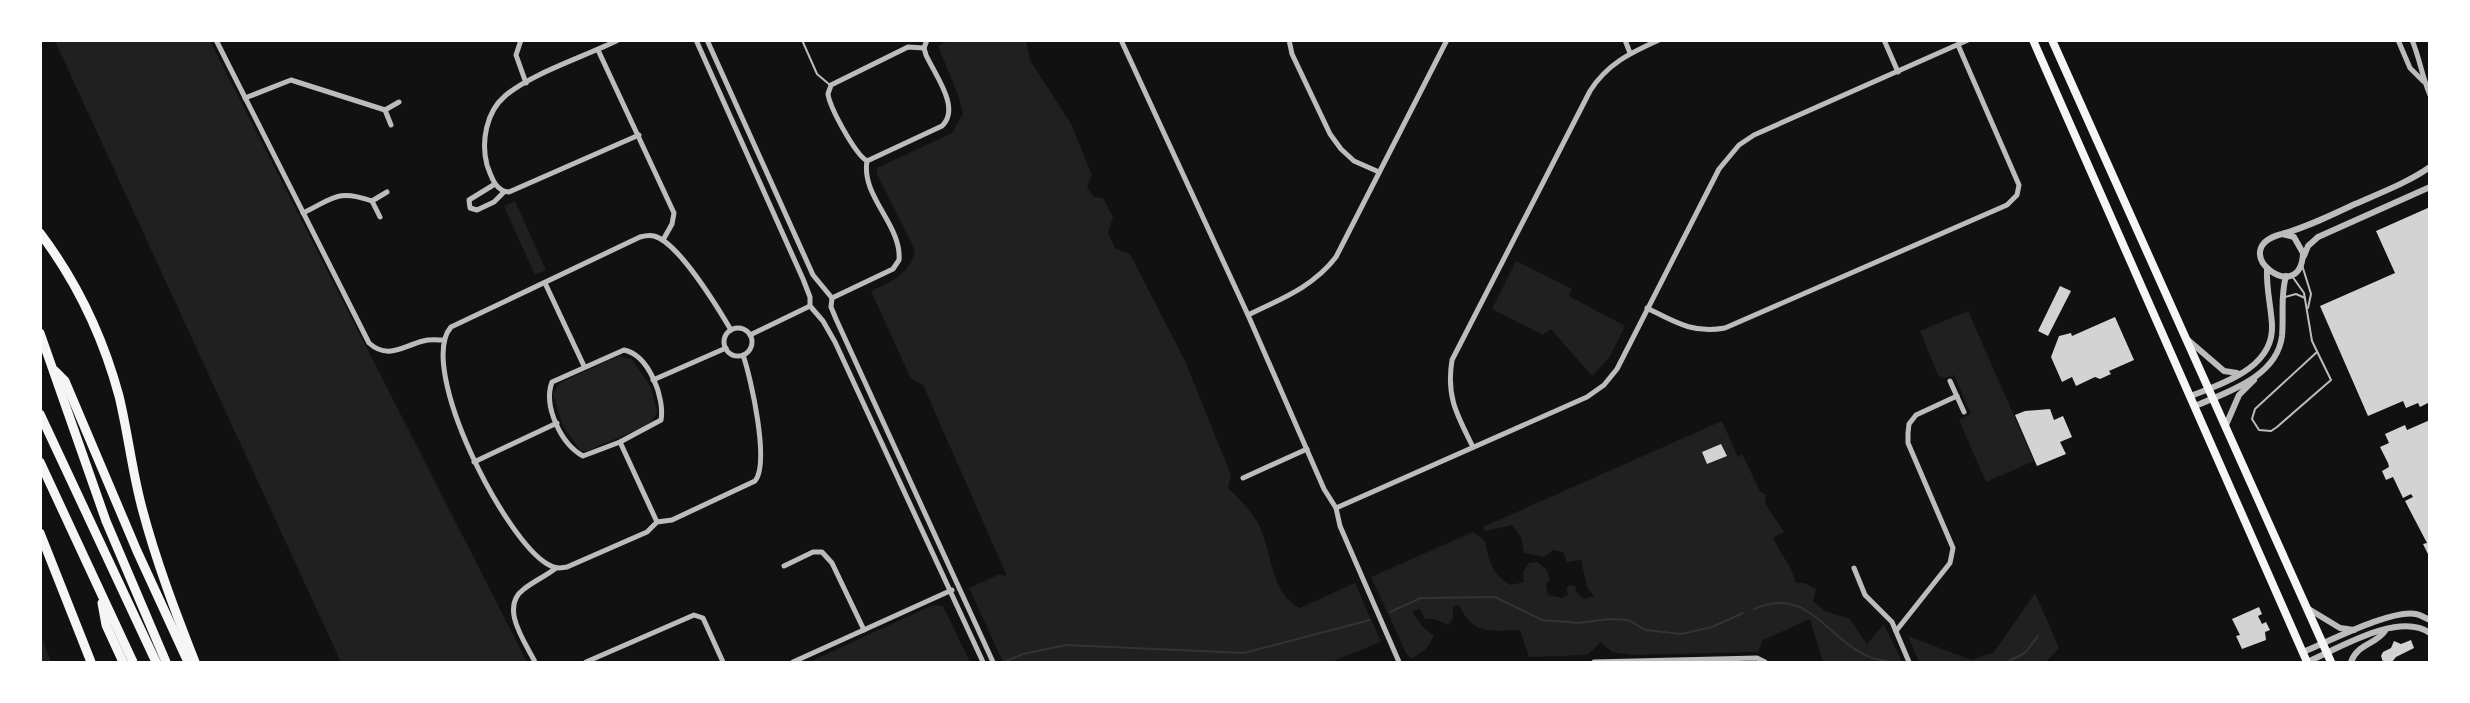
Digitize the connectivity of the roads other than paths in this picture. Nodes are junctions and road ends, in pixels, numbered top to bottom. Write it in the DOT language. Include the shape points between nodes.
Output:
graph roads {
  1 [pos="216,40"];
  2 [pos="521,40"];
  3 [pos="618,40"];
  4 [pos="696,40"];
  5 [pos="707,40"];
  6 [pos="802,40"];
  7 [pos="927,40"];
  8 [pos="1121,40"];
  9 [pos="1289,40"];
  10 [pos="1447,40"];
  11 [pos="1625,40"];
  12 [pos="1659,40"];
  13 [pos="1884,40"];
  14 [pos="1968,40"];
  15 [pos="2033,40"];
  16 [pos="2398,40"];
  17 [pos="2412,40"];
  18 [pos="2053,41"];
  19 [pos="1958,45"];
  20 [pos="924,48"];
  21 [pos="598,50"];
  22 [pos="1630,53"];
  23 [pos="1898,72"];
  24 [pos="2423,81"];
  25 [pos="526,83"];
  26 [pos="831,85"];
  27 [pos="2430,96"];
  28 [pos="245,98"];
  29 [pos="399,102"];
  30 [pos="385,110"];
  31 [pos="391,125"];
  32 [pos="639,135"];
  33 [pos="867,161"];
  34 [pos="2430,167"];
  35 [pos="1379,172"];
  36 [pos="495,184"];
  37 [pos="2430,187"];
  38 [pos="387,192"];
  39 [pos="504,192"];
  40 [pos="372,201"];
  41 [pos="303,213"];
  42 [pos="380,217"];
  43 [pos="40,233"];
  44 [pos="2282,234"];
  45 [pos="663,240"];
  46 [pos="2302,262"];
  47 [pos="2266,269"];
  48 [pos="2288,275"];
  49 [pos="544,283"];
  50 [pos="826,292"];
  51 [pos="810,297"];
  52 [pos="832,298"];
  53 [pos="2305,298"];
  54 [pos="2281,300"];
  55 [pos="810,306"];
  56 [pos="831,307"];
  57 [pos="1647,309"];
  58 [pos="2307,311"];
  59 [pos="818,314"];
  60 [pos="1248,315"];
  61 [pos="731,330"];
  62 [pos="40,333"];
  63 [pos="750,334"];
  64 [pos="443,340"];
  65 [pos="2187,340"];
  66 [pos="726,348"];
  67 [pos="2317,352"];
  68 [pos="743,355"];
  69 [pos="52,366"];
  70 [pos="584,366"];
  71 [pos="2241,373"];
  72 [pos="2256,377"];
  73 [pos="653,380"];
  74 [pos="1950,381"];
  75 [pos="2210,388"];
  76 [pos="1957,396"];
  77 [pos="2191,396"];
  78 [pos="2214,398"];
  79 [pos="2195,406"];
  80 [pos="1964,412"];
  81 [pos="40,414"];
  82 [pos="556,423"];
  83 [pos="2226,425"];
  84 [pos="620,442"];
  85 [pos="1473,447"];
  86 [pos="1306,449"];
  87 [pos="40,462"];
  88 [pos="474,462"];
  89 [pos="1243,478"];
  90 [pos="1336,508"];
  91 [pos="657,522"];
  92 [pos="40,533"];
  93 [pos="784,566"];
  94 [pos="556,568"];
  95 [pos="1854,568"];
  96 [pos="959,587"];
  97 [pos="950,591"];
  98 [pos="101,592"];
  99 [pos="2306,607"];
  100 [pos="2430,620"];
  101 [pos="864,630"];
  102 [pos="2355,630"];
  103 [pos="2385,630"];
  104 [pos="1896,631"];
  105 [pos="2430,633"];
  106 [pos="2323,644"];
  107 [pos="2303,652"];
  108 [pos="2327,653"];
  109 [pos="1648,662"];
  110 [pos="2307,662"];
  111 [pos="91,663"];
  112 [pos="123,663"];
  113 [pos="134,663"];
  114 [pos="156,663"];
  115 [pos="166,663"];
  116 [pos="188,663"];
  117 [pos="195,663"];
  118 [pos="535,663"];
  119 [pos="586,663"];
  120 [pos="723,663"];
  121 [pos="793,663"];
  122 [pos="982,663"];
  123 [pos="993,663"];
  124 [pos="1400,663"];
  125 [pos="1594,663"];
  126 [pos="1765,663"];
  127 [pos="1910,663"];
  128 [pos="2331,663"];
  129 [pos="2351,663"];
  1 -- 28 [label="street"];
  2 -- 25 [label="street" via="516,56"];
  3 -- 21 [label="street"];
  4 -- 51 [label="street"];
  5 -- 50 [label="street" via="813,275"];
  6 -- 26 [label="lane" via="817,74"];
  7 -- 20 [label="street"];
  8 -- 60 [label="street"];
  9 -- 35 [label="street" via="1330,134 1354,161"];
  10 -- 35 [label="street"];
  11 -- 22 [label="street"];
  12 -- 22 [label="street"];
  13 -- 23 [label="street"];
  14 -- 19 [label="street"];
  15 -- 77 [label="main road"];
  16 -- 24 [label="street" via="2410,68"];
  17 -- 24 [label="street" via="2422,64"];
  18 -- 65 [label="main road"];
  19 -- 23 [label="street"];
  19 -- 57 [label="street" via="2019,185 2018,195 2007,205 1725,328 1690,328"];
  20 -- 26 [label="street" via="908,47"];
  20 -- 33 [label="street" via="949,106 947,121"];
  21 -- 25 [label="street"];
  21 -- 32 [label="street"];
  22 -- 85 [label="street" via="1600,75 1590,91 1452,360 1452,404"];
  23 -- 57 [label="street" via="1739,145 1719,169"];
  24 -- 27 [label="street"];
  25 -- 36 [label="street" via="505,96 492,111 487,126 487,163"];
  26 -- 33 [label="street" via="828,94 850,143"];
  28 -- 30 [label="street" via="291,80"];
  28 -- 41 [label="street"];
  29 -- 30 [label="street"];
  30 -- 31 [label="street"];
  32 -- 39 [label="street" via="516,191"];
  32 -- 45 [label="street" via="674,213"];
  33 -- 52 [label="street" via="868,180 897,243 899,260 893,269"];
  34 -- 44 [label="street" via="2406,182"];
  35 -- 60 [label="street" via="1324,273 1309,285"];
  36 -- 39 [label="street"];
  36 -- 39 [label="street" via="472,196 470,208 477,210 494,202"];
  37 -- 46 [label="street" via="2318,237 2308,246"];
  38 -- 40 [label="street"];
  40 -- 41 [label="street" via="341,195"];
  40 -- 42 [label="street"];
  41 -- 64 [label="street" via="369,343 376,349 394,352 421,341"];
  43 -- 117 [label="highway" via="74,284 105,353 156,558"];
  44 -- 46 [label="street" via="2299,242"];
  44 -- 47 [label="street" via="2271,237 2263,246 2261,258"];
  45 -- 49 [label="street" via="652,235 640,237"];
  45 -- 61 [label="street" via="702,284"];
  46 -- 48 [label="street"];
  46 -- 58 [label="lane" via="2311,294"];
  47 -- 48 [label="street" via="2276,275"];
  47 -- 71 [label="street" via="2271,338 2263,356"];
  48 -- 53 [label="lane" via="2298,281"];
  48 -- 54 [label="street"];
  49 -- 64 [label="street" via="452,327"];
  49 -- 70 [label="street"];
  50 -- 51 [label="street" via="815,292"];
  50 -- 52 [label="street"];
  51 -- 55 [label="street"];
  52 -- 56 [label="street"];
  53 -- 54 [label="lane" via="2296,294"];
  53 -- 58 [label="lane"];
  54 -- 72 [label="street" via="2280,343 2268,367"];
  55 -- 59 [label="street"];
  55 -- 63 [label="street"];
  56 -- 59 [label="street"];
  56 -- 96 [label="street"];
  57 -- 85 [label="street" via="1617,369 1604,385 1587,397"];
  58 -- 67 [label="lane" via="2308,328"];
  59 -- 97 [label="street" via="835,342"];
  60 -- 86 [label="street"];
  61 -- 63 [label="street" via="739,328"];
  61 -- 66 [label="street" via="724,340"];
  62 -- 69 [label="highway"];
  63 -- 68 [label="street" via="752,347"];
  64 -- 88 [label="street" via="451,397"];
  65 -- 71 [label="street" via="2224,371"];
  65 -- 75 [label="main road"];
  66 -- 68 [label="street" via="731,354"];
  66 -- 73 [label="street"];
  67 -- 67 [label="lane" via="2331,380 2271,431 2259,430 2252,419 2255,409"];
  68 -- 91 [label="street" via="757,426 759,476 748,486 672,520"];
  69 -- 115 [label="highway" via="106,521"];
  69 -- 116 [label="highway" via="65,381"];
  70 -- 73 [label="street" via="624,350 639,357"];
  70 -- 82 [label="street" via="552,382 549,400"];
  71 -- 75 [label="street"];
  72 -- 78 [label="street"];
  72 -- 83 [label="street" via="2239,395"];
  73 -- 84 [label="street" via="662,412 660,420"];
  74 -- 76 [label="street"];
  75 -- 77 [label="street"];
  75 -- 78 [label="main road"];
  76 -- 80 [label="street"];
  76 -- 104 [label="street" via="1916,415 1909,424 1908,443 1953,548 1950,563"];
  77 -- 79 [label="main road"];
  78 -- 79 [label="street"];
  78 -- 83 [label="main road"];
  79 -- 107 [label="main road"];
  81 -- 114 [label="highway"];
  82 -- 84 [label="street" via="568,444 583,456"];
  82 -- 88 [label="street"];
  83 -- 99 [label="main road"];
  84 -- 91 [label="street"];
  85 -- 90 [label="street"];
  86 -- 89 [label="street"];
  86 -- 90 [label="street"];
  87 -- 98 [label="highway"];
  88 -- 94 [label="street" via="521,538 546,564"];
  90 -- 124 [label="street" via="1340,526"];
  91 -- 94 [label="street" via="647,532 567,567"];
  92 -- 111 [label="highway"];
  93 -- 101 [label="street" via="813,552 822,552 832,563"];
  94 -- 118 [label="street" via="522,590 513,609 515,622"];
  95 -- 104 [label="street" via="1865,596 1888,616"];
  96 -- 97 [label="street"];
  96 -- 123 [label="street"];
  97 -- 101 [label="street"];
  97 -- 122 [label="street"];
  98 -- 112 [label="highway" via="106,625"];
  98 -- 113 [label="highway"];
  99 -- 102 [label="street" via="2340,628"];
  99 -- 106 [label="main road"];
  100 -- 102 [label="street" via="2416,614 2397,616"];
  101 -- 121 [label="street"];
  102 -- 106 [label="street"];
  103 -- 105 [label="street" via="2414,625"];
  103 -- 108 [label="street"];
  103 -- 129 [label="street" via="2381,637 2361,647"];
  104 -- 127 [label="street"];
  106 -- 107 [label="street"];
  106 -- 108 [label="main road"];
  107 -- 110 [label="main road"];
  108 -- 110 [label="street"];
  108 -- 128 [label="main road"];
  109 -- 125 [label="street"];
  109 -- 126 [label="street" via="1751,658"];
  119 -- 120 [label="street" via="694,615 703,618"];
}
